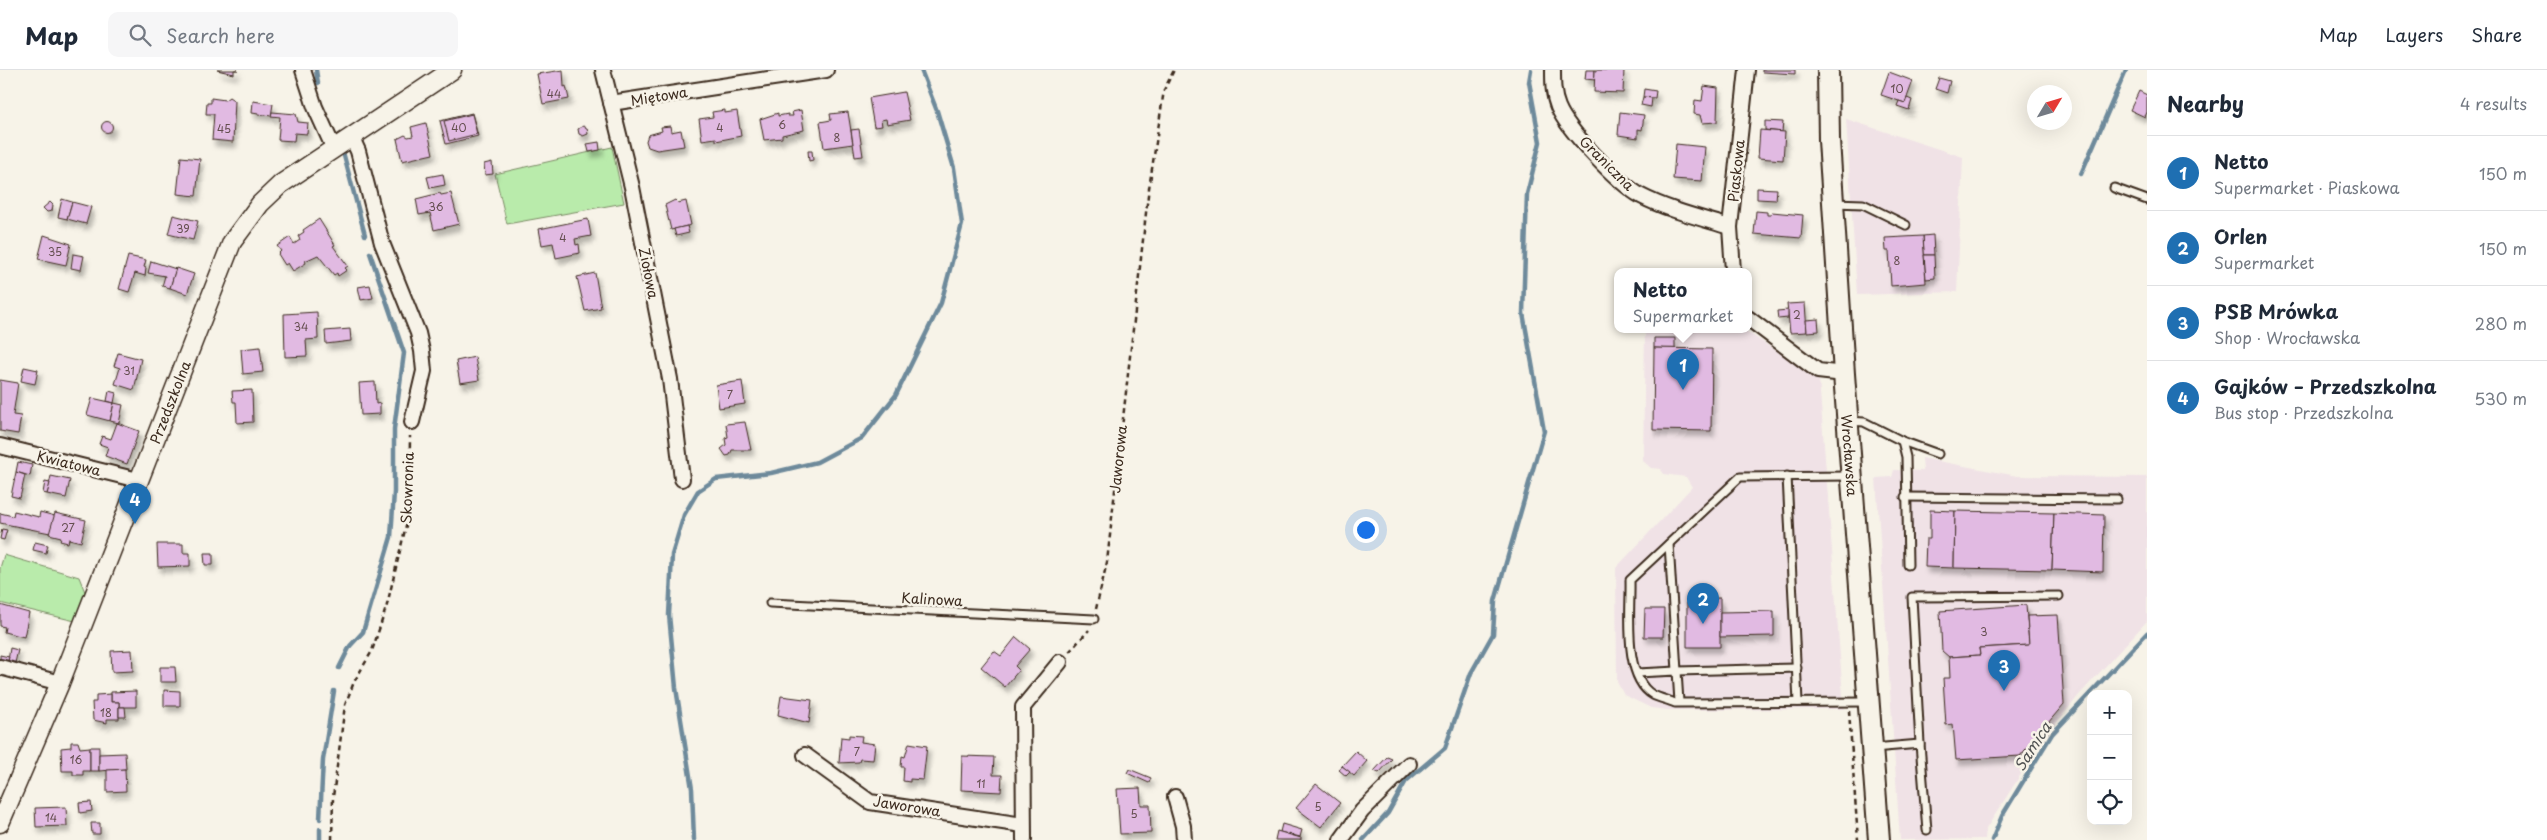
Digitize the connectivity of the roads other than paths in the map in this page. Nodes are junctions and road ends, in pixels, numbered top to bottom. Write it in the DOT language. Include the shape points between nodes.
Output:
graph roads {
  1 [pos="303,70"];
  2 [pos="452,70"];
  3 [pos="603,70"];
  4 [pos="826,70"];
  5 [pos="1553,70"];
  6 [pos="1747,70"];
  7 [pos="1828,70"];
  8 [pos="611,103"];
  9 [pos="352,138"];
  10 [pos="334,149"];
  11 [pos="2114,188"];
  12 [pos="2147,200"];
  13 [pos="1833,203"];
  14 [pos="1906,225"];
  15 [pos="1730,228"];
  16 [pos="1733,268"];
  17 [pos="1752,321"];
  18 [pos="1844,374"];
  19 [pos="1848,421"];
  20 [pos="412,422"];
  21 [pos="1902,441"];
  22 [pos="0,446"];
  23 [pos="1938,454"];
  24 [pos="1787,476"];
  25 [pos="1853,476"];
  26 [pos="682,479"];
  27 [pos="138,480"];
  28 [pos="1906,497"];
  29 [pos="2116,499"];
  30 [pos="1669,544"];
  31 [pos="1908,565"];
  32 [pos="2059,596"];
  33 [pos="770,603"];
  34 [pos="1094,619"];
  35 [pos="1060,662"];
  36 [pos="0,667"];
  37 [pos="1797,668"];
  38 [pos="1677,671"];
  39 [pos="1636,673"];
  40 [pos="60,683"];
  41 [pos="1679,702"];
  42 [pos="1798,702"];
  43 [pos="1870,702"];
  44 [pos="1920,744"];
  45 [pos="1873,748"];
  46 [pos="805,755"];
  47 [pos="1409,764"];
  48 [pos="1175,797"];
  49 [pos="0,823"];
  50 [pos="1023,825"];
  51 [pos="1927,830"];
  52 [pos="1024,840"];
  53 [pos="1184,840"];
  54 [pos="1341,840"];
  55 [pos="1879,840"];
  1 -- 10 [label="street"];
  2 -- 9 [label="street, Przedszkolna"];
  3 -- 8 [label="street, Ziołowa"];
  4 -- 8 [label="street, Miętowa"];
  5 -- 15 [label="street, Graniczna" via="1553,90 1558,108 1622,183 1653,201"];
  6 -- 15 [label="street, Piaskowa"];
  7 -- 13 [label="main road, Wrocławska"];
  8 -- 26 [label="street, Ziołowa" via="632,187 670,379"];
  9 -- 10 [label="street, Przedszkolna"];
  9 -- 20 [label="street" via="382,243 418,333 422,351 424,371"];
  10 -- 27 [label="street, Przedszkolna" via="275,189 232,242"];
  11 -- 12 [label="lane"];
  13 -- 14 [label="lane" via="1863,204"];
  13 -- 18 [label="main road, Wrocławska"];
  15 -- 16 [label="street, Piaskowa"];
  17 -- 18 [label="street" via="1818,370"];
  18 -- 19 [label="main road, Wrocławska"];
  19 -- 21 [label="lane" via="1864,422"];
  19 -- 25 [label="main road, Wrocławska"];
  21 -- 23 [label="lane"];
  21 -- 28 [label="lane" via="1906,457"];
  22 -- 27 [label="street, Kwiatowa"];
  24 -- 25 [label="lane"];
  24 -- 30 [label="lane" via="1740,477"];
  24 -- 37 [label="lane"];
  25 -- 43 [label="main road, Wrocławska"];
  27 -- 40 [label="street, Przedszkolna"];
  28 -- 29 [label="lane"];
  28 -- 31 [label="lane"];
  30 -- 38 [label="lane"];
  30 -- 39 [label="lane" via="1630,580 1632,660"];
  32 -- 44 [label="lane" via="1912,597"];
  33 -- 34 [label="lane, Kalinowa"];
  35 -- 50 [label="street" via="1023,707"];
  36 -- 40 [label="street"];
  37 -- 38 [label="lane"];
  37 -- 42 [label="lane"];
  38 -- 39 [label="lane"];
  38 -- 41 [label="lane"];
  39 -- 41 [label="lane" via="1653,695"];
  40 -- 49 [label="street, Przedszkolna"];
  41 -- 42 [label="lane"];
  42 -- 43 [label="lane"];
  43 -- 45 [label="main road, Wrocławska"];
  44 -- 45 [label="lane"];
  44 -- 51 [label="lane"];
  45 -- 55 [label="main road, Wrocławska"];
  46 -- 50 [label="street, Jaworowa" via="870,802"];
  47 -- 54 [label="street" via="1362,811"];
  48 -- 53 [label="street"];
  50 -- 52 [label="street"];
}
